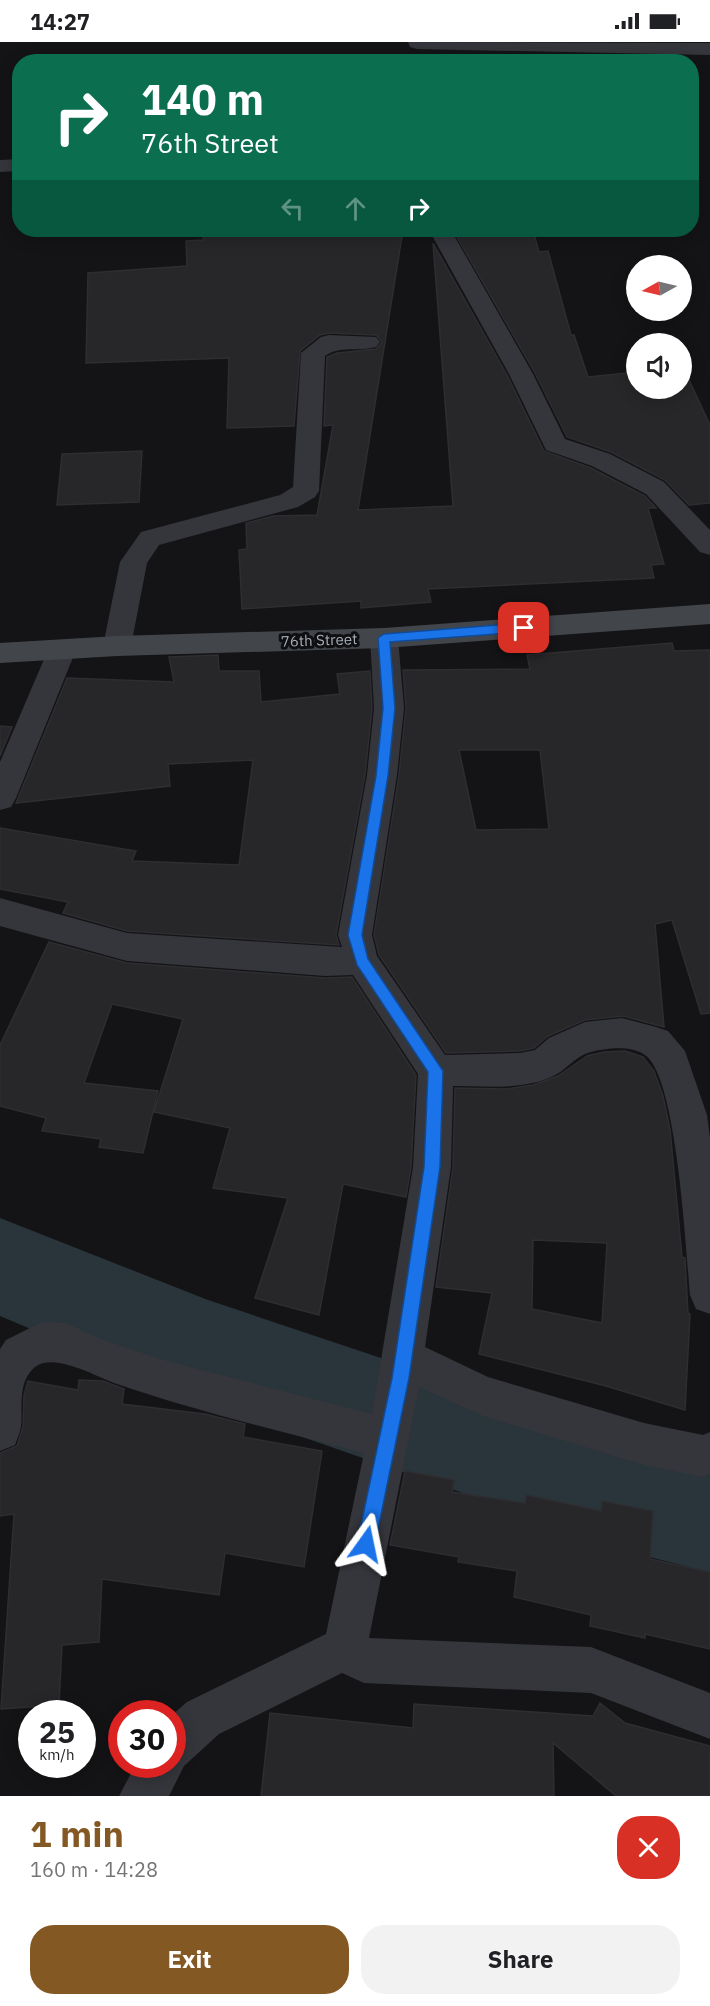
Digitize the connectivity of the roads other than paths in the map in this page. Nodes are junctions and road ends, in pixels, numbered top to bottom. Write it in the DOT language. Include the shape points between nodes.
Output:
graph roads {
  1 [pos="623,44"];
  2 [pos="418,49"];
  3 [pos="710,49"];
  4 [pos="444,237"];
  5 [pos="368,342"];
  6 [pos="710,546"];
  7 [pos="710,614"];
  8 [pos="384,638"];
  9 [pos="117,646"];
  10 [pos="62,650"];
  11 [pos="0,654"];
  12 [pos="0,798"];
  13 [pos="0,912"];
  14 [pos="362,961"];
  15 [pos="436,1071"];
  16 [pos="710,1295"];
  17 [pos="402,1368"];
  18 [pos="1,1376"];
  19 [pos="0,1430"];
  20 [pos="390,1430"];
  21 [pos="710,1453"];
  22 [pos="345,1648"];
  23 [pos="710,1716"];
  24 [pos="186,1735"];
  25 [pos="154,1778"];
  26 [pos="143,1796"];
  1 -- 2 [label="street"];
  1 -- 3 [label="street"];
  4 -- 6 [label="street" via="521,374 555,444 601,460 655,488"];
  5 -- 9 [label="street" via="329,342 313,352 306,491 289,501 150,538 134,562"];
  7 -- 8 [label="street, 76th Street"];
  8 -- 9 [label="street, 76th Street"];
  8 -- 14 [label="street" via="389,708 382,776 355,929"];
  9 -- 10 [label="street, 76th Street"];
  10 -- 11 [label="street, 76th Street"];
  10 -- 12 [label="street"];
  13 -- 14 [label="street" via="127,947 325,962"];
  14 -- 15 [label="street"];
  15 -- 16 [label="street" via="520,1069 544,1063 585,1037 622,1033 656,1042 673,1062 689,1115"];
  15 -- 17 [label="street" via="432,1167"];
  17 -- 20 [label="street"];
  17 -- 21 [label="street" via="644,1444 703,1456"];
  18 -- 19 [label="street"];
  18 -- 20 [label="street" via="20,1354 42,1342 66,1343 167,1381"];
  20 -- 22 [label="street"];
  22 -- 23 [label="street" via="364,1661 591,1671"];
  22 -- 24 [label="street" via="203,1718"];
  25 -- 26 [label="street"];
}
